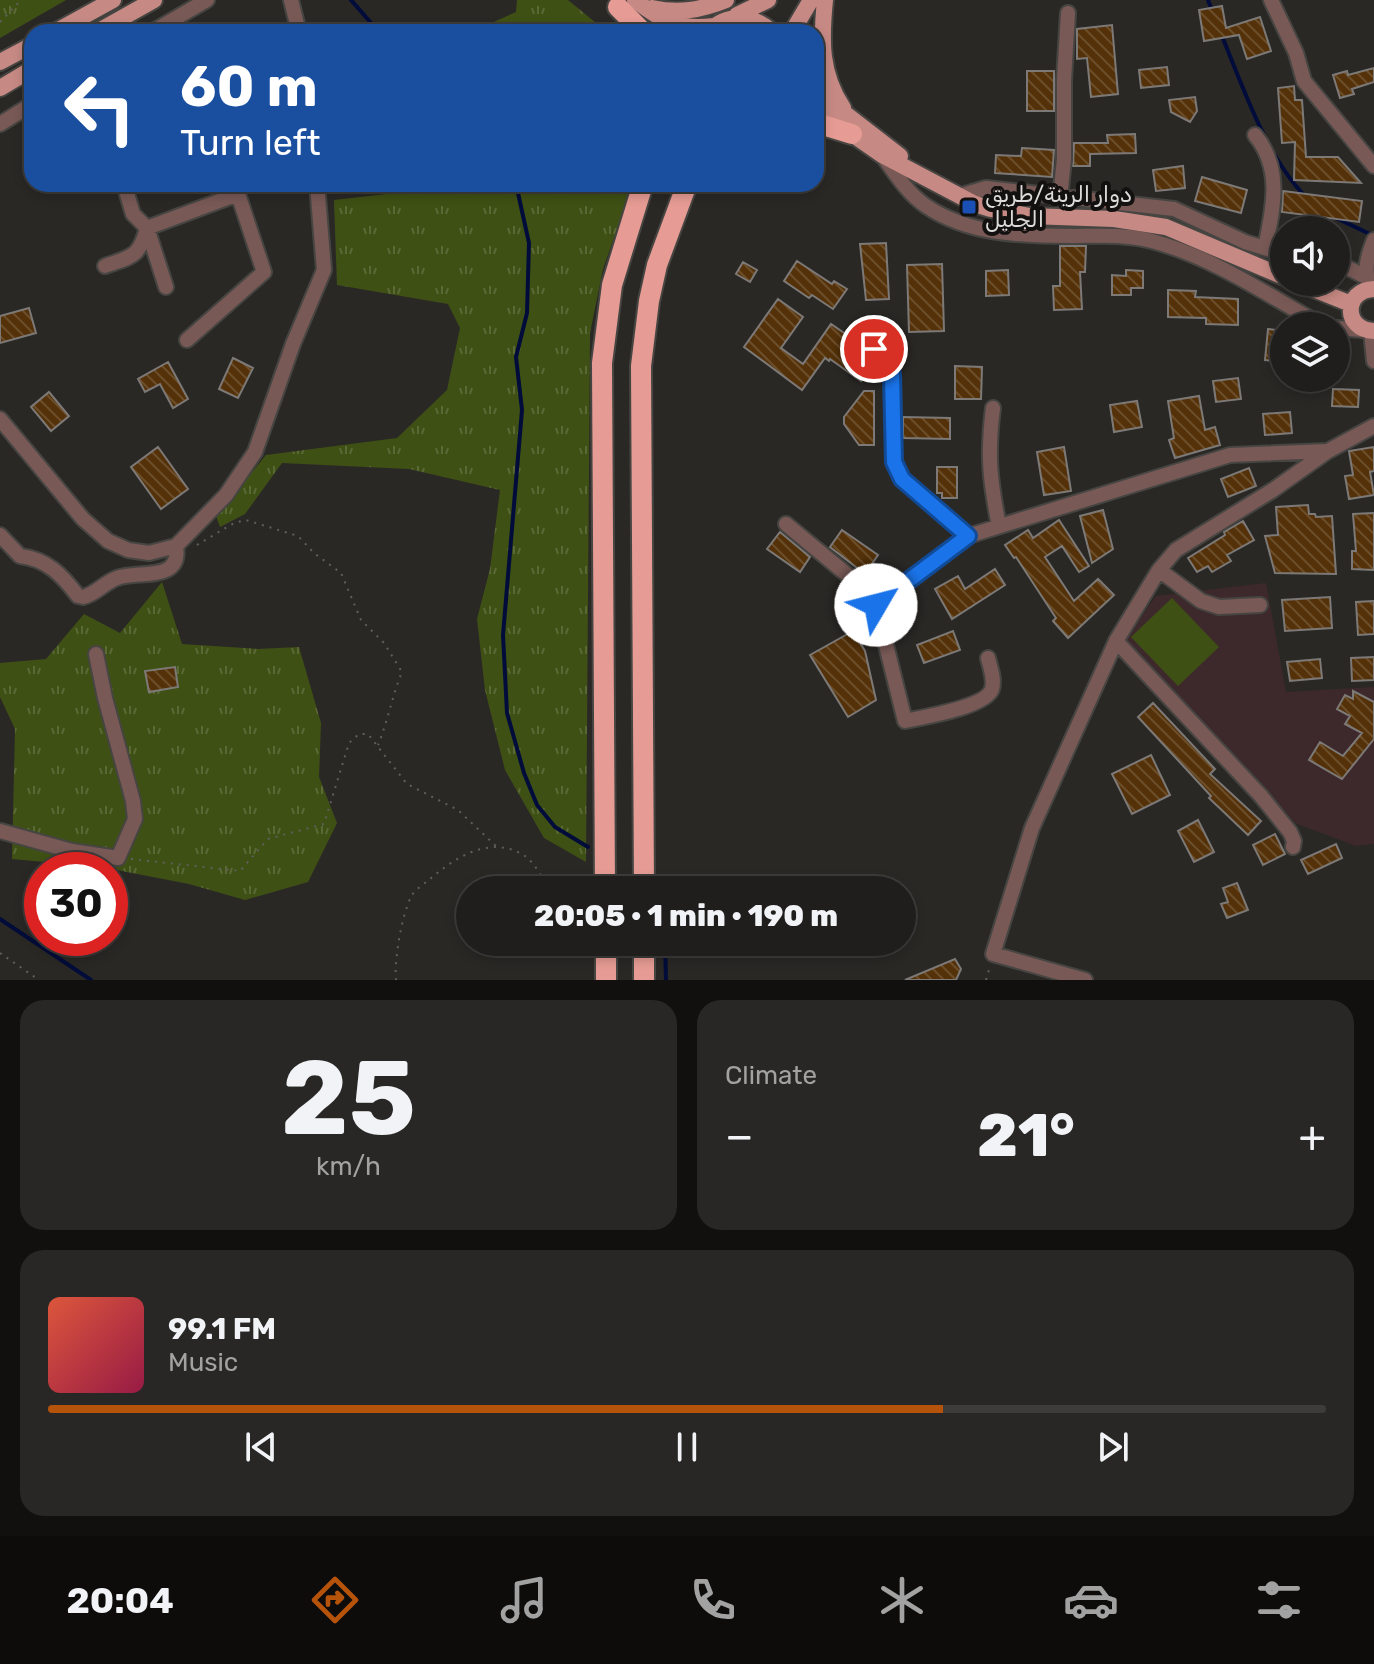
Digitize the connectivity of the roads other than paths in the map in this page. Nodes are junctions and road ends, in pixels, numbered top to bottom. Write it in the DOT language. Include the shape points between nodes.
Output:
graph roads {
  1 [pos="113,0"];
  2 [pos="154,0"];
  3 [pos="207,0"];
  4 [pos="291,0"];
  5 [pos="726,0"];
  6 [pos="768,0"];
  7 [pos="811,0"];
  8 [pos="825,0"];
  9 [pos="1271,0"];
  10 [pos="630,3"];
  11 [pos="1068,13"];
  12 [pos="70,24"];
  13 [pos="111,24"];
  14 [pos="166,24"];
  15 [pos="297,24"];
  16 [pos="639,24"];
  17 [pos="647,24"];
  18 [pos="675,24"];
  19 [pos="720,24"];
  20 [pos="727,24"];
  21 [pos="760,24"];
  22 [pos="797,24"];
  23 [pos="823,24"];
  24 [pos="24,49"];
  25 [pos="0,62"];
  26 [pos="824,65"];
  27 [pos="24,74"];
  28 [pos="0,88"];
  29 [pos="824,99"];
  30 [pos="24,109"];
  31 [pos="824,113"];
  32 [pos="0,124"];
  33 [pos="824,124"];
  34 [pos="852,126"];
  35 [pos="1255,135"];
  36 [pos="882,155"];
  37 [pos="1374,166"];
  38 [pos="929,181"];
  39 [pos="126,192"];
  40 [pos="318,192"];
  41 [pos="641,192"];
  42 [pos="684,192"];
  43 [pos="690,192"];
  44 [pos="959,196"];
  45 [pos="1060,198"];
  46 [pos="676,214"];
  47 [pos="147,228"];
  48 [pos="1374,240"];
  49 [pos="1265,248"];
  50 [pos="1270,250"];
  51 [pos="105,266"];
  52 [pos="1270,271"];
  53 [pos="1350,271"];
  54 [pos="1370,285"];
  55 [pos="166,287"];
  56 [pos="1331,296"];
  57 [pos="1351,304"];
  58 [pos="1298,312"];
  59 [pos="1369,331"];
  60 [pos="861,339"];
  61 [pos="187,340"];
  62 [pos="1374,361"];
  63 [pos="993,408"];
  64 [pos="0,419"];
  65 [pos="1374,426"];
  66 [pos="1328,451"];
  67 [pos="786,524"];
  68 [pos="999,526"];
  69 [pos="0,535"];
  70 [pos="968,536"];
  71 [pos="176,549"];
  72 [pos="1159,570"];
  73 [pos="876,605"];
  74 [pos="1260,605"];
  75 [pos="1116,641"];
  76 [pos="96,654"];
  77 [pos="988,658"];
  78 [pos="0,831"];
  79 [pos="1293,847"];
  80 [pos="605,876"];
  81 [pos="644,876"];
  82 [pos="606,956"];
  83 [pos="644,956"];
  84 [pos="606,980"];
  85 [pos="644,980"];
  86 [pos="1085,980"];
  1 -- 12 [label="main road"];
  2 -- 13 [label="main road"];
  3 -- 14 [label="street"];
  4 -- 15 [label="street"];
  5 -- 10 [label="main road" via="677,12"];
  6 -- 19 [label="main road"];
  7 -- 22 [label="main road"];
  8 -- 23 [label="main road"];
  9 -- 37 [label="street" via="1304,81"];
  10 -- 16 [label="highway"];
  10 -- 17 [label="main road"];
  10 -- 18 [label="main road"];
  11 -- 45 [label="street"];
  20 -- 21 [label="main road" via="753,19"];
  24 -- 25 [label="main road"];
  26 -- 34 [label="main road"];
  27 -- 28 [label="main road"];
  29 -- 34 [label="main road"];
  30 -- 32 [label="street"];
  31 -- 34 [label="main road"];
  33 -- 34 [label="highway"];
  34 -- 36 [label="main road"];
  34 -- 38 [label="main road"];
  35 -- 49 [label="street" via="1269,159 1275,187"];
  36 -- 38 [label="main road"];
  36 -- 58 [label="street" via="924,205 954,221 1000,234 1149,240 1200,256"];
  38 -- 44 [label="main road"];
  39 -- 47 [label="street" via="133,214"];
  40 -- 71 [label="street" via="324,270 255,452 226,495"];
  41 -- 80 [label="highway" via="612,285 602,363"];
  42 -- 46 [label="highway"];
  43 -- 46 [label="highway"];
  44 -- 45 [label="street" via="986,188"];
  44 -- 52 [label="main road" via="1030,216 1166,227"];
  45 -- 49 [label="street" via="1174,209"];
  46 -- 81 [label="highway" via="657,265 641,366"];
  47 -- 51 [label="street" via="141,249"];
  47 -- 55 [label="street"];
  47 -- 61 [label="street" via="238,194 264,272"];
  48 -- 54 [label="street" via="1365,261"];
  49 -- 50 [label="street"];
  53 -- 54 [label="street"];
  54 -- 57 [label="main road"];
  56 -- 57 [label="main road"];
  57 -- 59 [label="main road" via="1352,319"];
  59 -- 62 [label="street"];
  60 -- 70 [label="street" via="888,359 897,472"];
  63 -- 68 [label="street" via="989,474"];
  64 -- 71 [label="street" via="83,519 108,541 149,553"];
  65 -- 66 [label="street"];
  66 -- 68 [label="street" via="1230,455"];
  66 -- 72 [label="street" via="1176,550"];
  67 -- 73 [label="street" via="862,587"];
  68 -- 70 [label="street"];
  69 -- 71 [label="street" via="20,556 53,567 83,597 115,578 162,573 176,560"];
  70 -- 73 [label="street"];
  72 -- 74 [label="street" via="1201,601 1219,607"];
  72 -- 75 [label="street"];
  73 -- 77 [label="street" via="905,721 985,698 993,680"];
  75 -- 79 [label="street" via="1261,796 1290,832"];
  75 -- 86 [label="street" via="1032,828 993,954"];
  76 -- 78 [label="street" via="135,819 118,858"];
  82 -- 84 [label="highway"];
  83 -- 85 [label="highway"];
}
